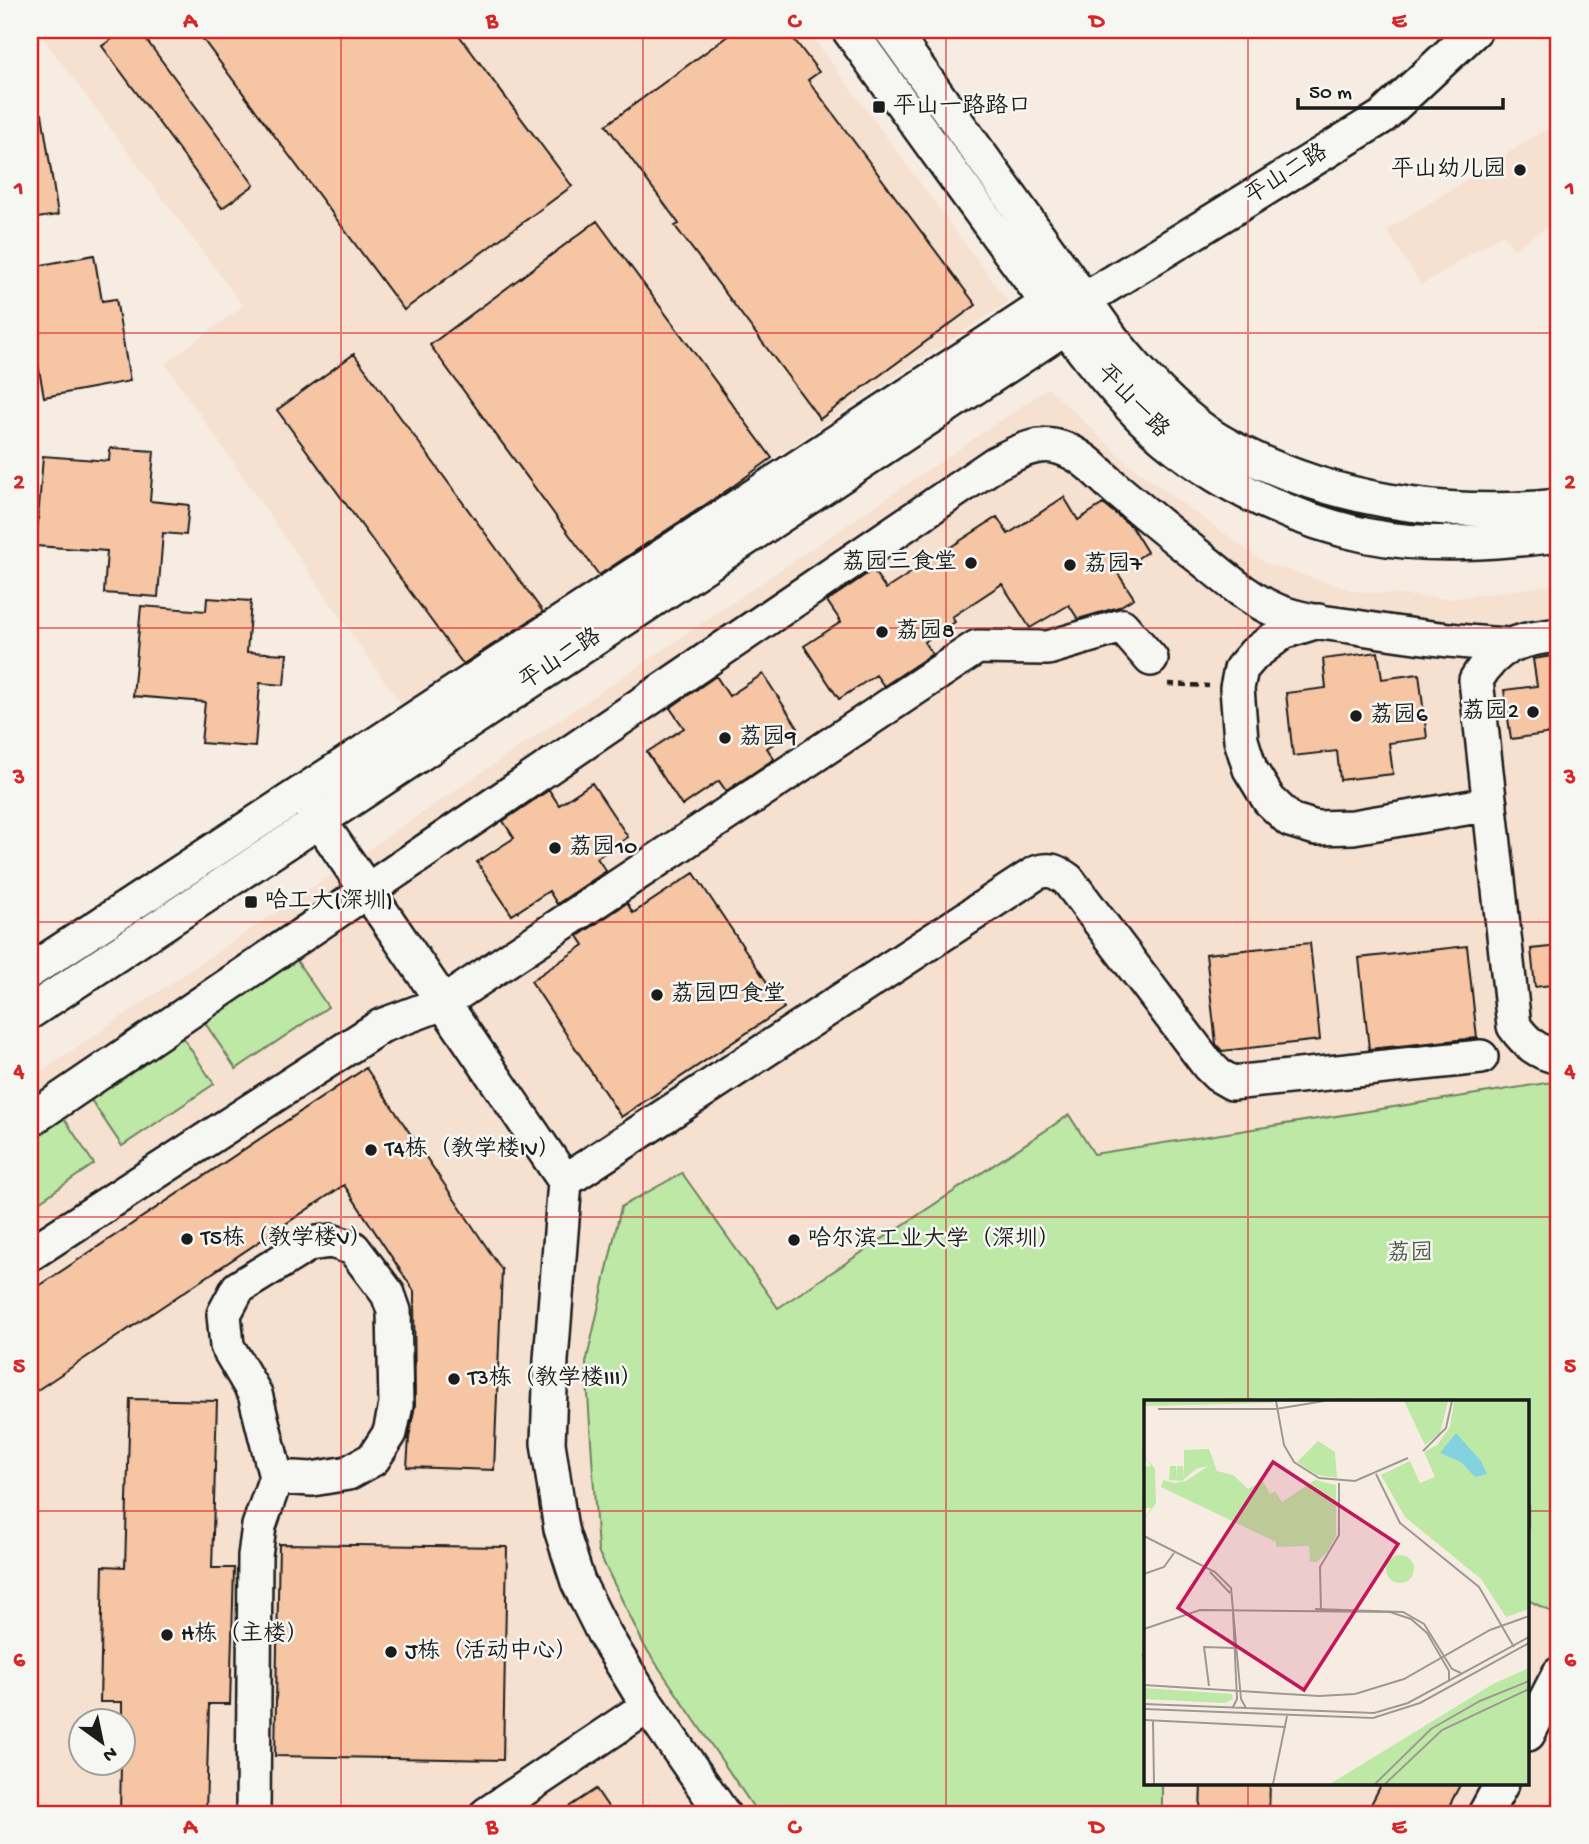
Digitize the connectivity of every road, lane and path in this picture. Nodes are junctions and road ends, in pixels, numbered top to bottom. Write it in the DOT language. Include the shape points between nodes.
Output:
graph roads {
  1 [pos="849,30"];
  2 [pos="891,30"];
  3 [pos="1475,30"];
  4 [pos="1084,300"];
  5 [pos="1057,315"];
  6 [pos="1559,506"];
  7 [pos="1559,535"];
  8 [pos="1318,621"];
  9 [pos="1559,635"];
  10 [pos="1509,645"];
  11 [pos="1151,659"];
  12 [pos="1237,688"];
  13 [pos="301,793"];
  14 [pos="1490,804"];
  15 [pos="319,820"];
  16 [pos="367,891"];
  17 [pos="30,971"];
  18 [pos="443,1003"];
  19 [pos="30,1012"];
  20 [pos="1481,1057"];
  21 [pos="1559,1058"];
  22 [pos="30,1120"];
  23 [pos="565,1181"];
  24 [pos="30,1254"];
  25 [pos="276,1477"];
  26 [pos="1559,1674"];
  27 [pos="648,1706"];
  28 [pos="1530,1730"];
  29 [pos="1501,1784"];
  30 [pos="253,1814"];
  31 [pos="487,1814"];
  32 [pos="723,1814"];
  33 [pos="1485,1814"];
  1 -- 5 [label="street, 平山一路"];
  2 -- 4 [label="street, 平山一路"];
  3 -- 4 [label="street, 平山二路" via="1382,117"];
  4 -- 5 [label="street, 平山二路"];
  4 -- 6 [label="street, 平山一路" via="1144,379 1175,408 1209,435 1291,475 1392,503 1443,508"];
  5 -- 7 [label="street, 平山一路" via="1144,419 1230,483 1279,506 1322,524 1371,536 1470,541"];
  5 -- 13 [label="street, 平山二路"];
  5 -- 15 [label="street, 平山二路"];
  8 -- 10 [label="street"];
  8 -- 12 [label="street" via="1283,632 1254,654 1241,670"];
  8 -- 16 [label="street" via="1278,611 1242,591 1081,456 1041,445 1021,450"];
  9 -- 10 [label="street"];
  10 -- 14 [label="street" via="1487,661 1476,680"];
  11 -- 12 [label="path" via="1163,683"];
  11 -- 18 [label="street" via="1122,626 1048,648 976,648"];
  12 -- 14 [label="street" via="1241,740 1250,769 1269,800 1290,820 1316,828 1353,827"];
  13 -- 15 [label="street"];
  13 -- 17 [label="street, 平山二路"];
  14 -- 21 [label="street" via="1514,1026 1526,1043"];
  15 -- 16 [label="street"];
  15 -- 19 [label="street, 平山二路"];
  16 -- 18 [label="street"];
  16 -- 22 [label="street"];
  18 -- 23 [label="street"];
  18 -- 24 [label="street" via="381,1026"];
  20 -- 23 [label="street" via="1232,1083 1208,1065 1068,880 1048,869"];
  23 -- 27 [label="street" via="548,1443 561,1529 578,1582"];
  25 -- 25 [label="street" via="312,1479 348,1473 373,1459 390,1433 396,1405 394,1311 388,1294 354,1248 331,1241 309,1244 238,1288 224,1314 227,1346 255,1394"];
  25 -- 30 [label="street" via="259,1527 255,1556"];
  26 -- 28 [label="street"];
  27 -- 31 [label="street"];
  27 -- 32 [label="street"];
  29 -- 33 [label="street"];
}
